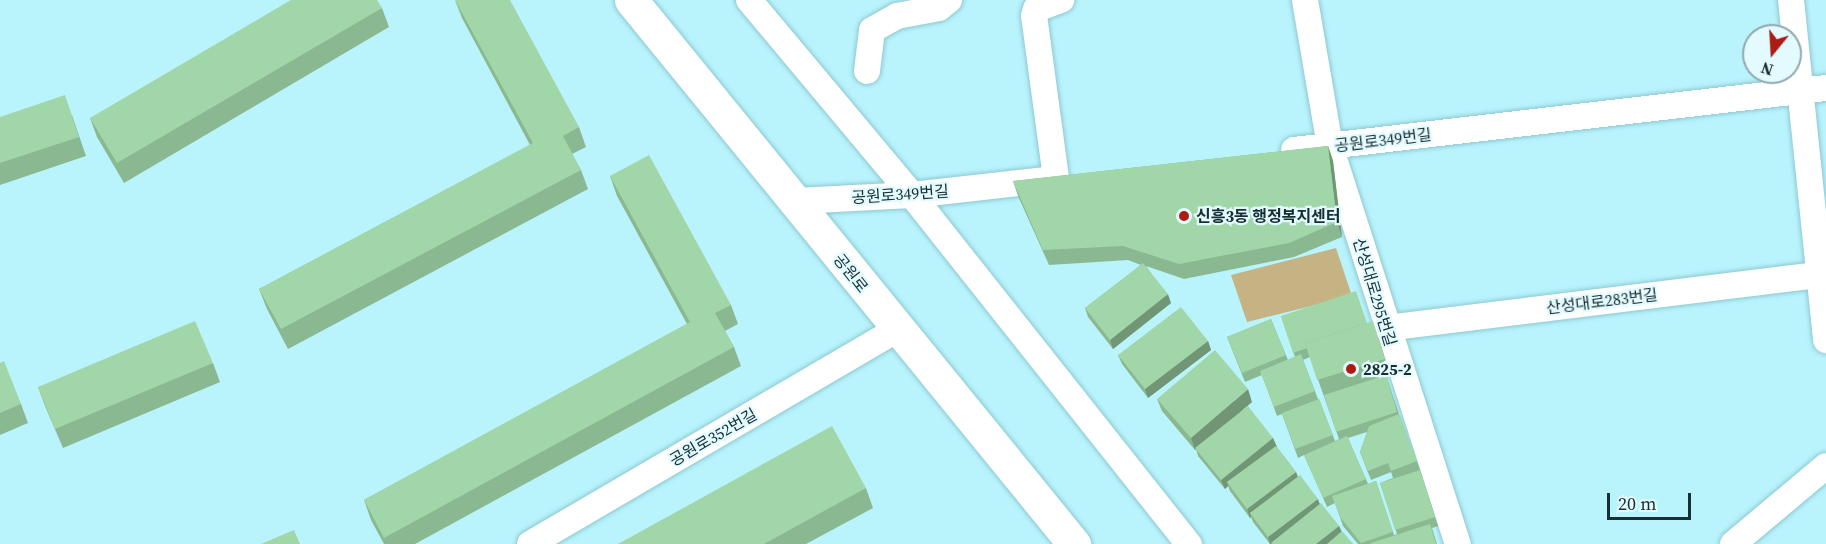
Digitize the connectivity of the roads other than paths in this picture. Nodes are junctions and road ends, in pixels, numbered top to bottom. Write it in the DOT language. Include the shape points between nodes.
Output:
graph roads {
  1 [pos="631,0"];
  2 [pos="749,0"];
  3 [pos="949,0"];
  4 [pos="1060,0"];
  5 [pos="1305,0"];
  6 [pos="1791,0"];
  7 [pos="867,71"];
  8 [pos="1826,88"];
  9 [pos="1800,92"];
  10 [pos="1330,146"];
  11 [pos="1270,153"];
  12 [pos="912,195"];
  13 [pos="796,201"];
  14 [pos="1818,275"];
  15 [pos="1386,328"];
  16 [pos="896,330"];
  17 [pos="1826,339"];
  18 [pos="1826,466"];
  19 [pos="530,544"];
  20 [pos="1074,544"];
  21 [pos="1188,544"];
  22 [pos="1458,544"];
  23 [pos="1733,544"];
  1 -- 13 [label="main road, 공원로"];
  2 -- 12 [label="street"];
  3 -- 7 [label="street" via="939,8 897,16 872,30"];
  4 -- 12 [label="street, 공원로349번길" via="1036,9 1034,16 1068,177"];
  5 -- 10 [label="street, 산성대로295번길"];
  6 -- 9 [label="street"];
  8 -- 9 [label="street, 공원로349번길"];
  9 -- 10 [label="street, 공원로349번길"];
  9 -- 14 [label="street"];
  10 -- 11 [label="street, 공원로349번길"];
  10 -- 15 [label="street, 산성대로295번길"];
  12 -- 13 [label="street, 공원로349번길"];
  12 -- 21 [label="street"];
  13 -- 16 [label="main road, 공원로"];
  14 -- 15 [label="street, 산성대로283번길"];
  14 -- 17 [label="street"];
  15 -- 22 [label="street, 산성대로295번길"];
  16 -- 19 [label="street, 공원로352번길"];
  16 -- 20 [label="main road, 공원로"];
  18 -- 23 [label="street"];
}
